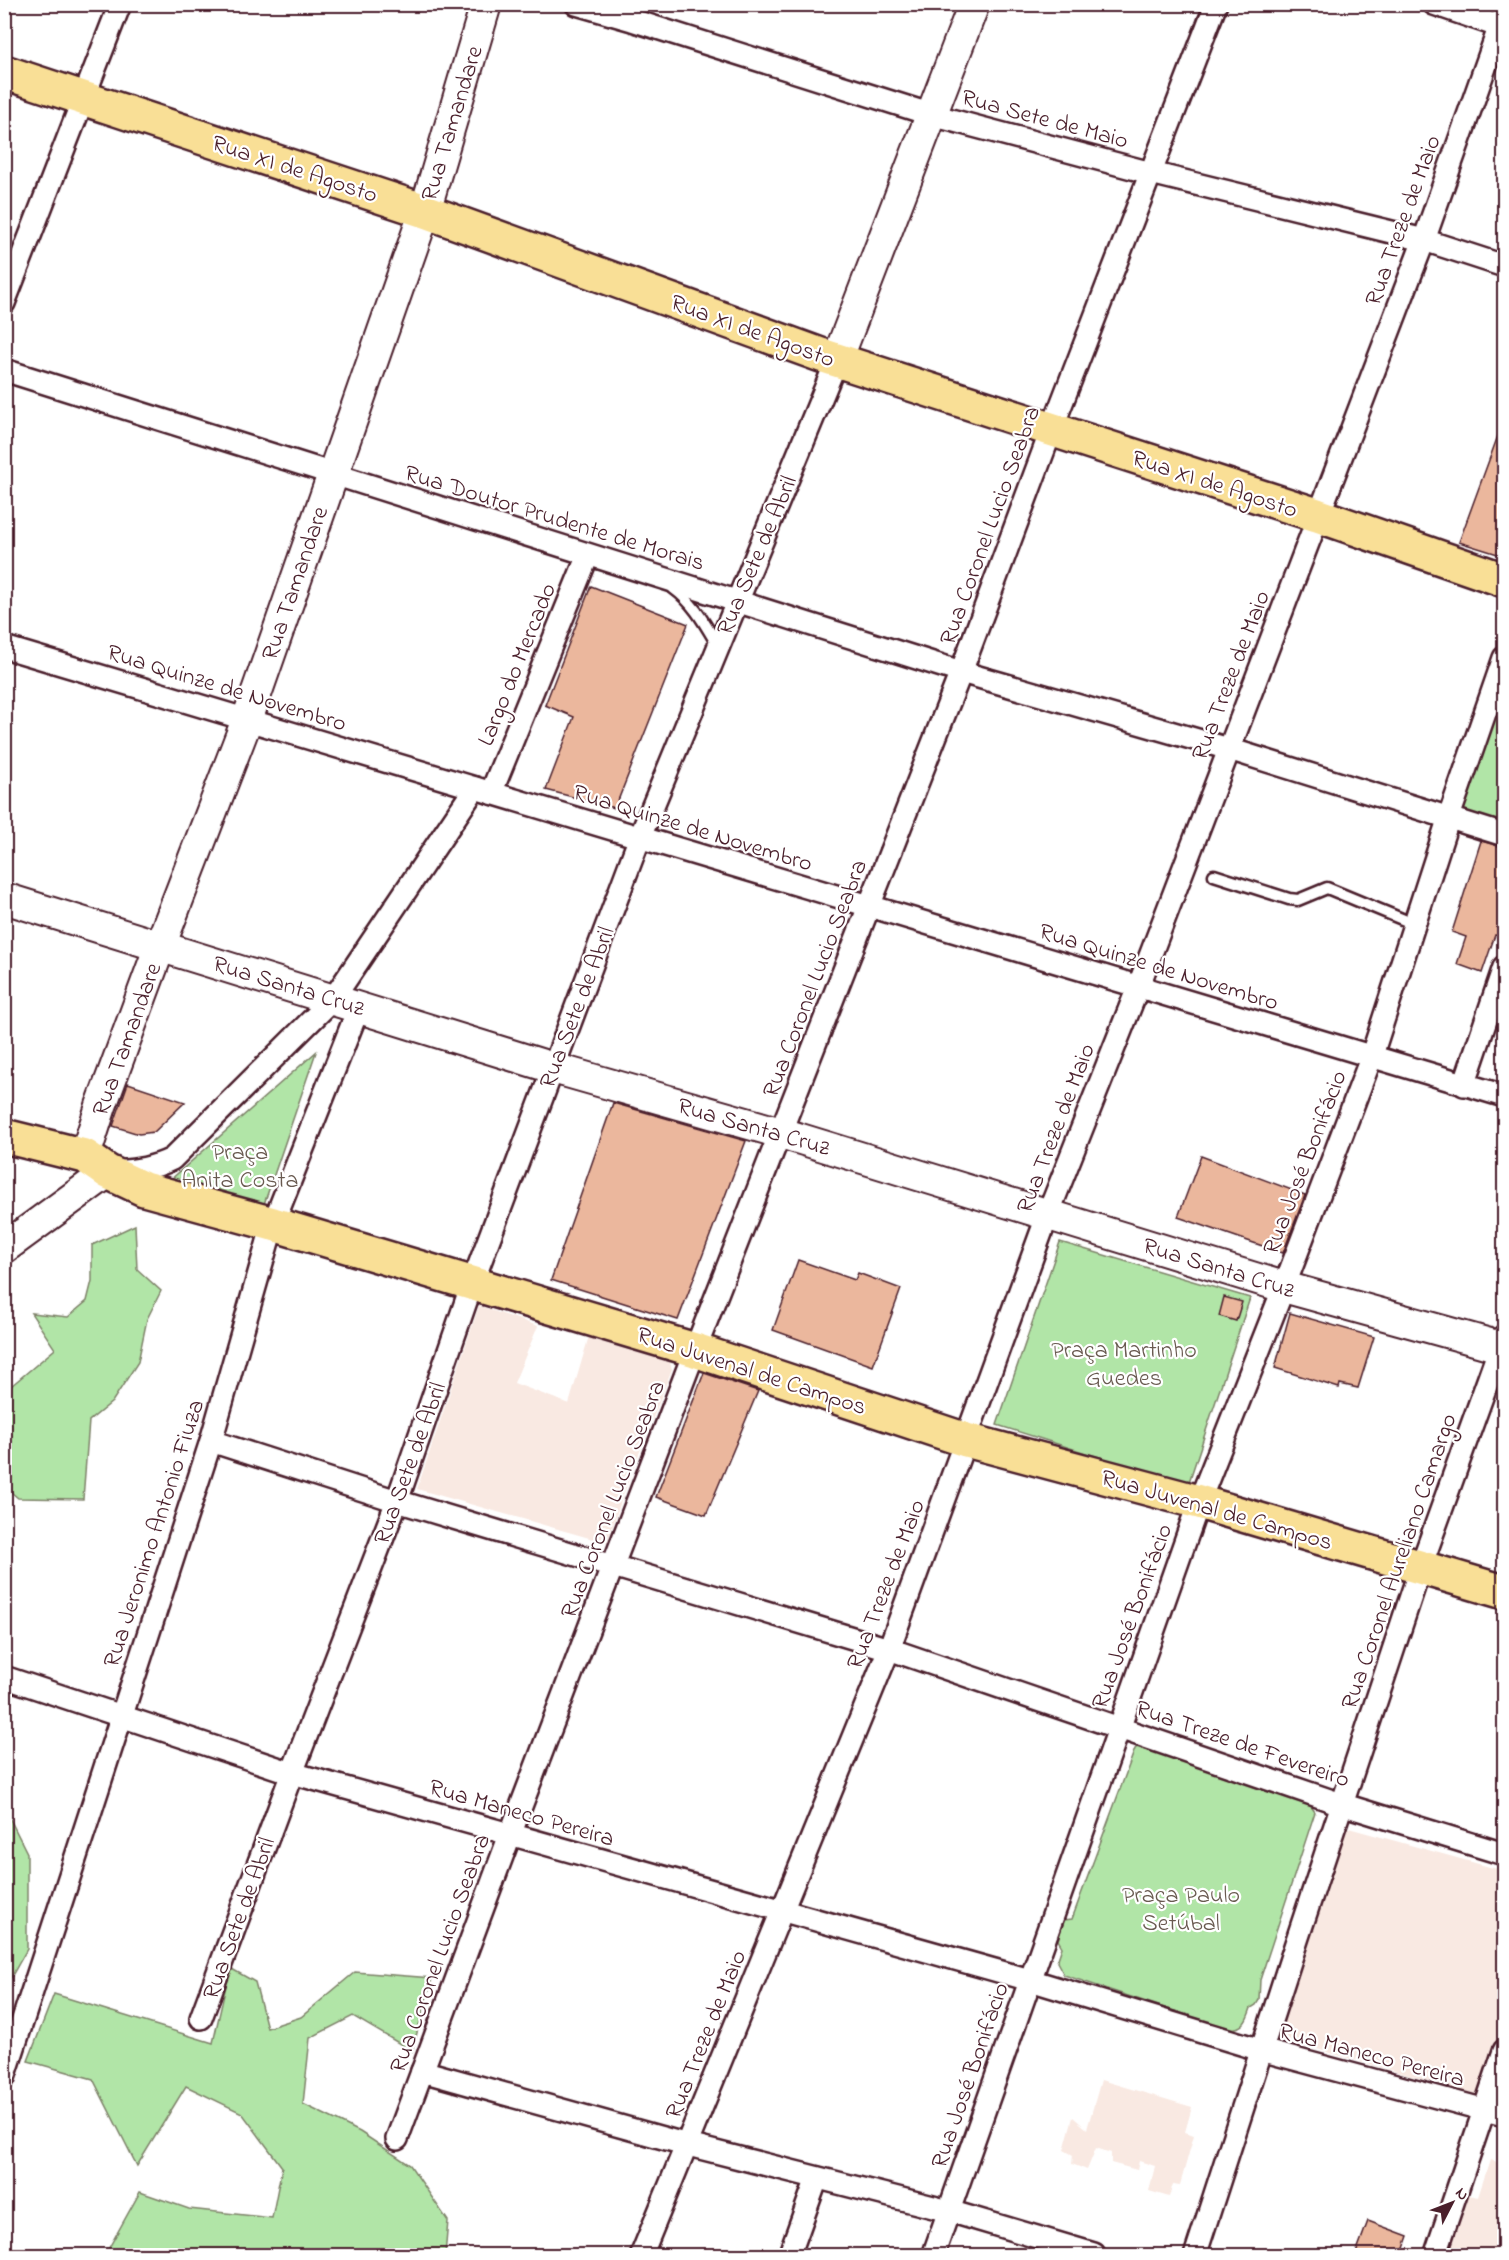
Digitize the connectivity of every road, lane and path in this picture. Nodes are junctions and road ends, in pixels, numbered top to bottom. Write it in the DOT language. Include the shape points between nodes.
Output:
graph roads {
  1 [pos="120,4"];
  2 [pos="486,4"];
  3 [pos="576,4"];
  4 [pos="974,4"];
  5 [pos="1216,4"];
  6 [pos="1434,4"];
  7 [pos="1503,23"];
  8 [pos="4,72"];
  9 [pos="85,99"];
  10 [pos="932,115"];
  11 [pos="1151,173"];
  12 [pos="425,211"];
  13 [pos="1424,240"];
  14 [pos="1504,266"];
  15 [pos="4,303"];
  16 [pos="837,360"];
  17 [pos="4,370"];
  18 [pos="1051,430"];
  19 [pos="332,473"];
  20 [pos="1317,515"];
  21 [pos="588,555"];
  22 [pos="656,576"];
  23 [pos="1504,580"];
  24 [pos="737,600"];
  25 [pos="4,647"];
  26 [pos="718,647"];
  27 [pos="1504,658"];
  28 [pos="961,672"];
  29 [pos="247,720"];
  30 [pos="1229,749"];
  31 [pos="483,790"];
  32 [pos="1449,817"];
  33 [pos="1504,835"];
  34 [pos="640,837"];
  35 [pos="1214,875"];
  36 [pos="4,898"];
  37 [pos="870,906"];
  38 [pos="1414,924"];
  39 [pos="160,946"];
  40 [pos="1504,967"];
  41 [pos="1139,985"];
  42 [pos="346,1003"];
  43 [pos="1504,1003"];
  44 [pos="1371,1058"];
  45 [pos="553,1068"];
  46 [pos="1470,1086"];
  47 [pos="1504,1096"];
  48 [pos="781,1133"];
  49 [pos="4,1136"];
  50 [pos="97,1164"];
  51 [pos="1048,1214"];
  52 [pos="273,1224"];
  53 [pos="4,1248"];
  54 [pos="472,1284"];
  55 [pos="1284,1287"];
  56 [pos="1503,1344"];
  57 [pos="696,1350"];
  58 [pos="966,1440"];
  59 [pos="211,1441"];
  60 [pos="397,1501"];
  61 [pos="1198,1502"];
  62 [pos="615,1565"];
  63 [pos="1421,1566"];
  64 [pos="1504,1592"];
  65 [pos="890,1649"];
  66 [pos="4,1677"];
  67 [pos="121,1716"];
  68 [pos="1118,1727"];
  69 [pos="292,1773"];
  70 [pos="1341,1804"];
  71 [pos="510,1835"];
  72 [pos="1504,1854"];
  73 [pos="782,1910"];
  74 [pos="1030,1980"];
  75 [pos="201,2018"];
  76 [pos="1261,2050"];
  77 [pos="1504,2051"];
  78 [pos="422,2071"];
  79 [pos="4,2078"];
  80 [pos="1483,2110"];
  81 [pos="1504,2115"];
  82 [pos="397,2139"];
  83 [pos="688,2145"];
  84 [pos="817,2178"];
  85 [pos="949,2211"];
  86 [pos="1094,2254"];
  87 [pos="641,2256"];
  88 [pos="789,2256"];
  89 [pos="933,2256"];
  90 [pos="1195,2256"];
  91 [pos="1435,2256"];
  1 -- 9 [label="street"];
  2 -- 12 [label="street, Rua Tamandare"];
  3 -- 10 [label="street, Rua Sete de Maio"];
  4 -- 10 [label="street, Rua Sete de Abril"];
  5 -- 11 [label="street, Rua Coronel Lucio Seabra"];
  6 -- 7 [label="street"];
  7 -- 13 [label="street, Rua Treze de Maio"];
  8 -- 9 [label="main road, Rua XI de Agosto"];
  9 -- 12 [label="main road, Rua XI de Agosto"];
  9 -- 15 [label="street"];
  10 -- 11 [label="street, Rua Sete de Maio"];
  10 -- 16 [label="street, Rua Sete de Abril"];
  11 -- 13 [label="street, Rua Sete de Maio"];
  11 -- 18 [label="street, Rua Coronel Lucio Seabra"];
  12 -- 16 [label="main road, Rua XI de Agosto"];
  12 -- 19 [label="street, Rua Tamandare"];
  13 -- 14 [label="street, Rua Sete de Maio"];
  13 -- 20 [label="street, Rua Treze de Maio"];
  16 -- 18 [label="main road, Rua XI de Agosto"];
  16 -- 24 [label="street, Rua Sete de Abril"];
  17 -- 19 [label="street, Rua Doutor Prudente de Morais"];
  18 -- 20 [label="main road, Rua XI de Agosto"];
  18 -- 28 [label="street, Rua Coronel Lucio Seabra"];
  19 -- 21 [label="street, Rua Doutor Prudente de Morais"];
  19 -- 29 [label="street, Rua Tamandare"];
  20 -- 23 [label="main road, Rua XI de Agosto"];
  20 -- 30 [label="street, Rua Treze de Maio"];
  21 -- 22 [label="street, Rua Doutor Prudente de Morais"];
  21 -- 31 [label="street, Largo do Mercado"];
  22 -- 24 [label="street, Rua Doutor Prudente de Morais"];
  22 -- 26 [label="lane" via="697,611"];
  24 -- 26 [label="street, Rua Sete de Abril"];
  24 -- 28 [label="street, Rua Doutor Prudente de Morais"];
  25 -- 29 [label="street, Rua Quinze de Novembro"];
  26 -- 34 [label="street, Rua Sete de Abril"];
  27 -- 32 [label="street, Rua José Bonifácio"];
  28 -- 30 [label="street, Rua Doutor Prudente de Morais"];
  28 -- 37 [label="street, Rua Coronel Lucio Seabra"];
  29 -- 31 [label="street, Rua Quinze de Novembro"];
  29 -- 39 [label="street, Rua Tamandare"];
  30 -- 32 [label="street, Rua Doutor Prudente de Morais"];
  30 -- 41 [label="street, Rua Treze de Maio"];
  31 -- 34 [label="street, Rua Quinze de Novembro"];
  31 -- 42 [label="street, Largo do Mercado"];
  32 -- 33 [label="street, Rua Doutor Prudente de Morais"];
  32 -- 38 [label="street, Rua José Bonifácio"];
  34 -- 37 [label="street, Rua Quinze de Novembro"];
  34 -- 45 [label="street, Rua Sete de Abril"];
  35 -- 38 [label="lane" via="1298,900 1327,888"];
  36 -- 39 [label="street, Rua Santa Cruz"];
  37 -- 41 [label="street, Rua Quinze de Novembro"];
  37 -- 48 [label="street, Rua Coronel Lucio Seabra"];
  38 -- 44 [label="street, Rua José Bonifácio"];
  39 -- 42 [label="street, Rua Santa Cruz"];
  39 -- 50 [label="street, Rua Tamandare" via="101,1106"];
  40 -- 46 [label="street"];
  41 -- 44 [label="street, Rua Quinze de Novembro"];
  41 -- 51 [label="street, Rua Treze de Maio"];
  42 -- 45 [label="street, Rua Santa Cruz"];
  42 -- 50 [label="street" via="172,1159 145,1170"];
  42 -- 52 [label="street, Rua Jeronimo Antonio Fiuza"];
  43 -- 46 [label="street"];
  44 -- 46 [label="street, Rua Quinze de Novembro"];
  44 -- 55 [label="street, Rua José Bonifácio"];
  45 -- 48 [label="street, Rua Santa Cruz"];
  45 -- 54 [label="street, Rua Sete de Abril"];
  46 -- 47 [label="street, Rua Quinze de Novembro"];
  48 -- 51 [label="street, Rua Santa Cruz"];
  48 -- 57 [label="street, Rua Coronel Lucio Seabra"];
  49 -- 50 [label="main road, Rua Juvenal de Campos"];
  50 -- 52 [label="main road, Rua Juvenal de Campos" via="144,1189"];
  50 -- 53 [label="street"];
  51 -- 55 [label="street, Rua Santa Cruz"];
  51 -- 58 [label="street, Rua Treze de Maio"];
  52 -- 54 [label="main road, Rua Juvenal de Campos"];
  52 -- 59 [label="street, Rua Jeronimo Antonio Fiuza"];
  54 -- 57 [label="main road, Rua Juvenal de Campos"];
  54 -- 60 [label="street, Rua Sete de Abril"];
  55 -- 56 [label="street, Rua Santa Cruz"];
  55 -- 61 [label="street, Rua José Bonifácio"];
  56 -- 63 [label="street, Rua Coronel Aureliano Camargo"];
  57 -- 58 [label="main road, Rua Juvenal de Campos"];
  57 -- 62 [label="street, Rua Coronel Lucio Seabra"];
  58 -- 61 [label="main road, Rua Juvenal de Campos"];
  58 -- 65 [label="street, Rua Treze de Maio"];
  59 -- 60 [label="street, Rua Treze de Fevereiro"];
  59 -- 67 [label="street, Rua Jeronimo Antonio Fiuza"];
  60 -- 62 [label="street, Rua Treze de Fevereiro"];
  60 -- 69 [label="street, Rua Sete de Abril"];
  61 -- 63 [label="main road, Rua Juvenal de Campos"];
  61 -- 68 [label="street, Rua José Bonifácio"];
  62 -- 65 [label="street, Rua Treze de Fevereiro"];
  62 -- 71 [label="street, Rua Coronel Lucio Seabra"];
  63 -- 64 [label="main road, Rua Juvenal de Campos"];
  63 -- 70 [label="street, Rua Coronel Aureliano Camargo"];
  65 -- 68 [label="street, Rua Treze de Fevereiro"];
  65 -- 73 [label="street, Rua Treze de Maio"];
  66 -- 67 [label="street, Rua Maneco Pereira"];
  67 -- 69 [label="street, Rua Maneco Pereira"];
  67 -- 79 [label="street, Rua Jeronimo Antonio Fiuza"];
  68 -- 70 [label="street, Rua Treze de Fevereiro"];
  68 -- 74 [label="street, Rua José Bonifácio"];
  69 -- 71 [label="street, Rua Maneco Pereira"];
  69 -- 75 [label="street, Rua Sete de Abril"];
  70 -- 72 [label="street, Rua Treze de Fevereiro"];
  70 -- 76 [label="street"];
  71 -- 73 [label="street, Rua Maneco Pereira"];
  71 -- 78 [label="street, Rua Coronel Lucio Seabra"];
  73 -- 74 [label="street, Rua Maneco Pereira"];
  73 -- 83 [label="street, Rua Treze de Maio"];
  74 -- 76 [label="street"];
  74 -- 85 [label="street, Rua José Bonifácio"];
  76 -- 80 [label="street, Rua Maneco Pereira"];
  76 -- 90 [label="street"];
  77 -- 80 [label="street"];
  78 -- 82 [label="street, Rua Coronel Lucio Seabra"];
  78 -- 83 [label="street"];
  80 -- 81 [label="street, Rua Maneco Pereira"];
  80 -- 91 [label="street"];
  83 -- 84 [label="street"];
  83 -- 87 [label="street, Rua Treze de Maio"];
  84 -- 85 [label="street"];
  84 -- 88 [label="street"];
  85 -- 86 [label="street"];
  85 -- 89 [label="street, Rua José Bonifácio"];
}
